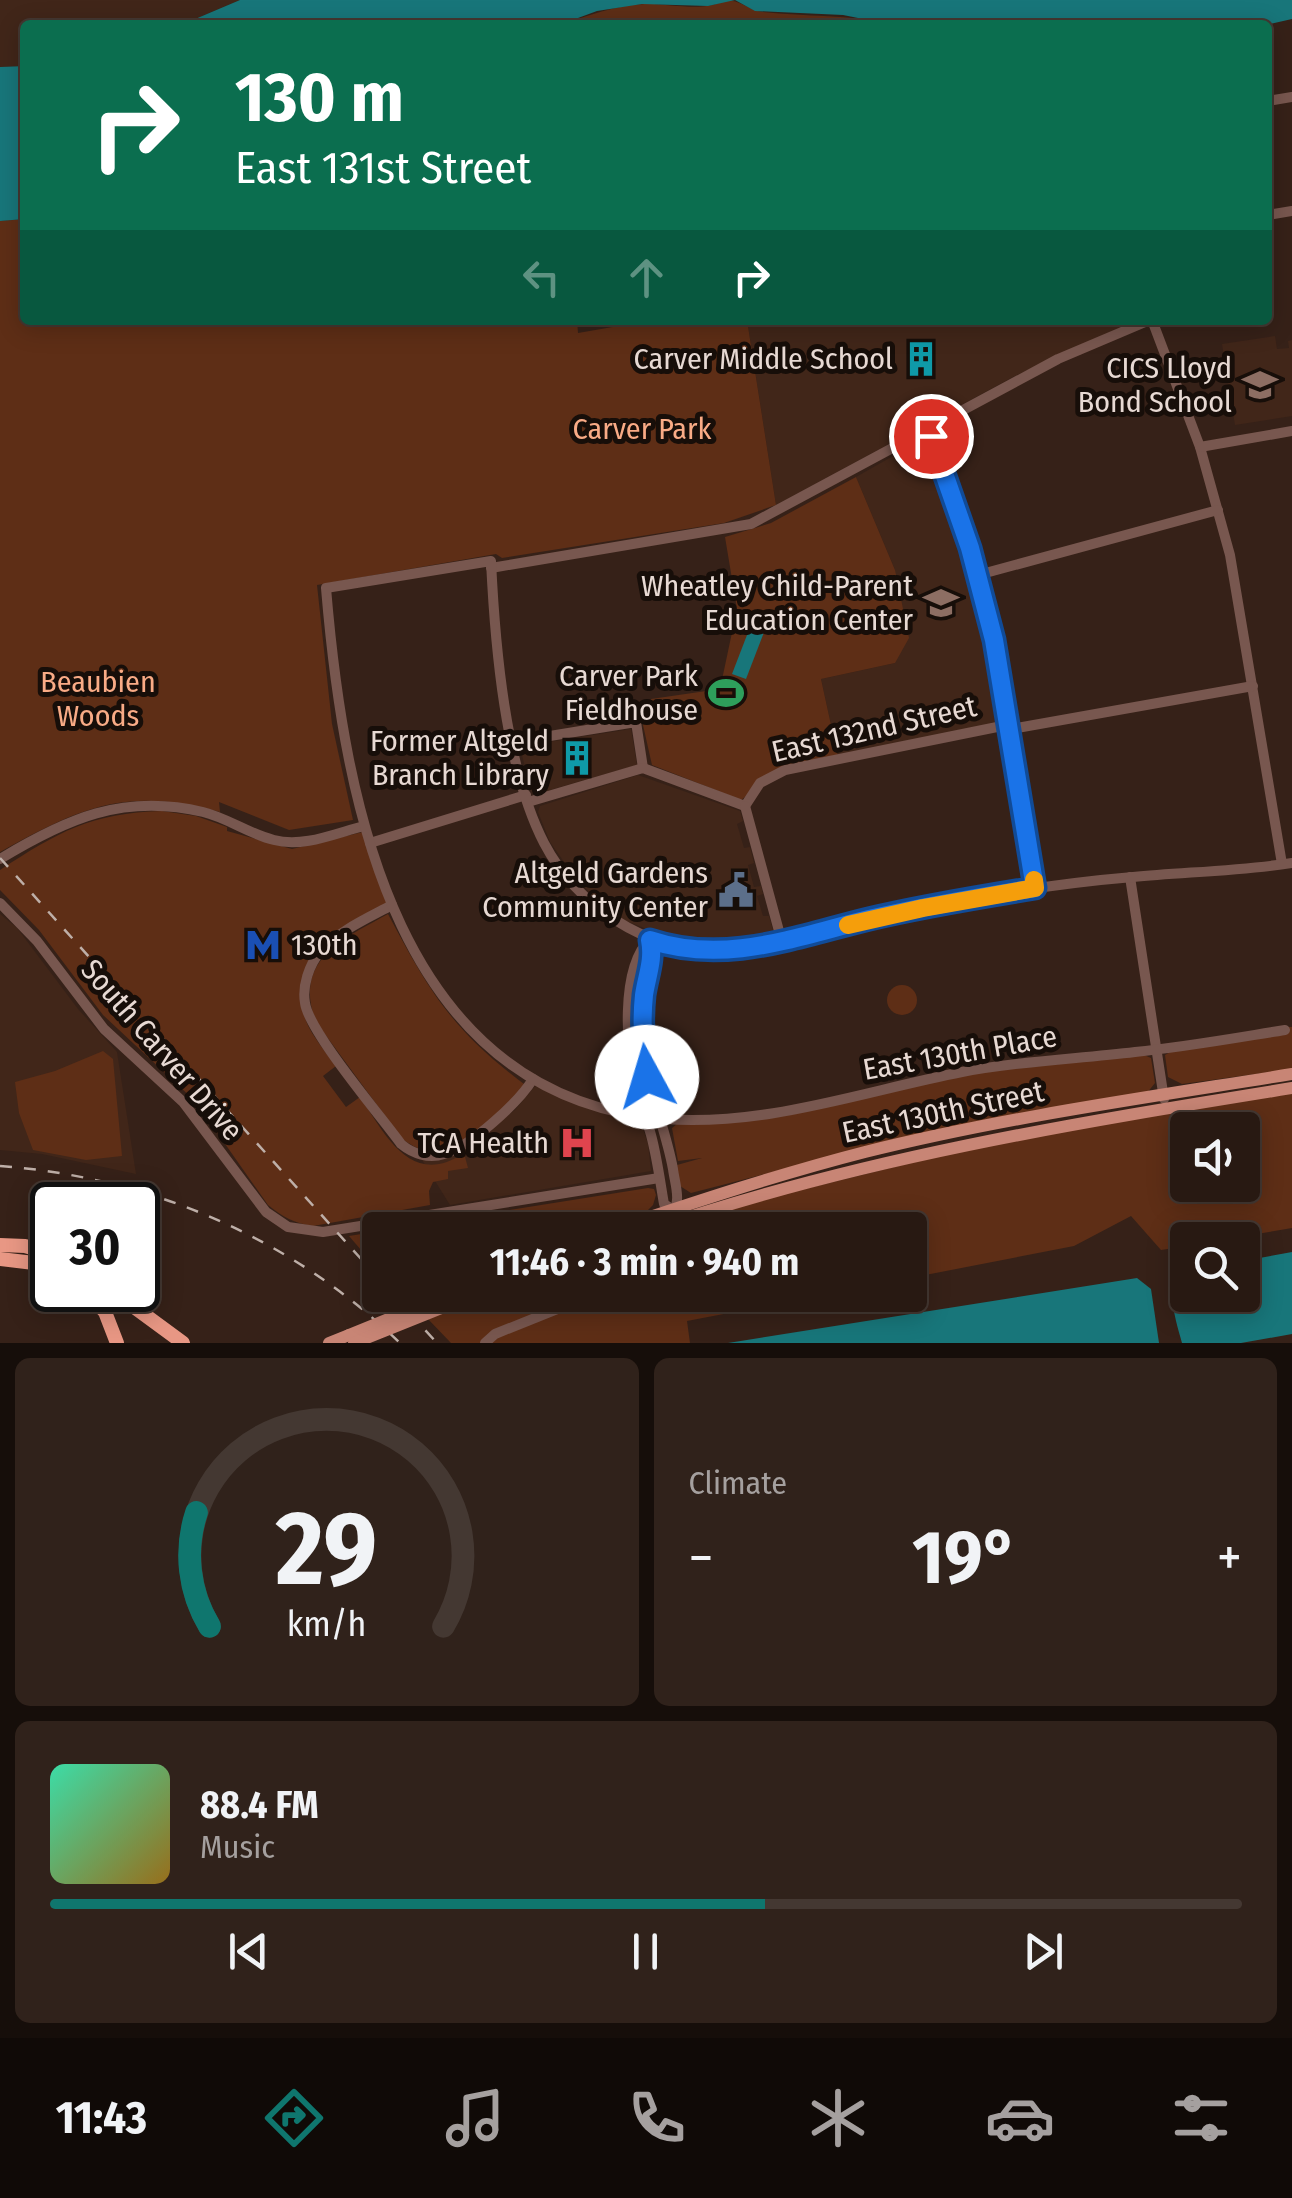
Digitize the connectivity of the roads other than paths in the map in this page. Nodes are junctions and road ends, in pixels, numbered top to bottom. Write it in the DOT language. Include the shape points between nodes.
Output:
graph roads {
  1 [pos="1139,325"];
  2 [pos="1153,325"];
  3 [pos="929,429"];
  4 [pos="1292,431"];
  5 [pos="1200,446"];
  6 [pos="1218,510"];
  7 [pos="491,565"];
  8 [pos="978,574"];
  9 [pos="1252,686"];
  10 [pos="1008,726"];
  11 [pos="513,742"];
  12 [pos="643,768"];
  13 [pos="527,799"];
  14 [pos="745,806"];
  15 [pos="364,826"];
  16 [pos="370,843"];
  17 [pos="0,859"];
  18 [pos="1287,864"];
  19 [pos="1130,877"];
  20 [pos="1035,888"];
  21 [pos="0,903"];
  22 [pos="392,906"];
  23 [pos="650,940"];
  24 [pos="782,942"];
  25 [pos="1285,1030"];
  26 [pos="1156,1050"];
  27 [pos="1292,1074"];
  28 [pos="532,1079"];
  29 [pos="1292,1088"];
  30 [pos="1164,1102"];
  31 [pos="644,1116"];
  32 [pos="661,1118"];
  33 [pos="659,1178"];
  34 [pos="668,1212"];
  35 [pos="675,1212"];
  36 [pos="693,1212"];
  37 [pos="0,1244"];
  38 [pos="30,1247"];
  39 [pos="0,1259"];
  40 [pos="30,1264"];
  41 [pos="105,1312"];
  42 [pos="140,1312"];
  43 [pos="415,1312"];
  44 [pos="550,1312"];
  45 [pos="351,1339"];
  46 [pos="117,1343"];
  47 [pos="182,1343"];
  48 [pos="329,1343"];
  49 [pos="485,1343"];
  1 -- 3 [label="street" via="1058,359"];
  2 -- 5 [label="street"];
  3 -- 7 [label="street" via="772,515 733,529"];
  3 -- 8 [label="street"];
  4 -- 5 [label="street"];
  5 -- 6 [label="street"];
  6 -- 8 [label="street"];
  6 -- 9 [label="street"];
  7 -- 11 [label="street"];
  7 -- 15 [label="street, East 130th Place" via="326,588 338,705"];
  8 -- 10 [label="street"];
  9 -- 10 [label="street, East 132nd Street"];
  9 -- 18 [label="street"];
  10 -- 14 [label="street, East 132nd Street" via="785,770 760,783"];
  10 -- 20 [label="street"];
  11 -- 12 [label="street" via="636,722"];
  11 -- 13 [label="street"];
  12 -- 13 [label="street"];
  12 -- 14 [label="street"];
  13 -- 16 [label="street"];
  13 -- 23 [label="street" via="546,846 573,884"];
  14 -- 24 [label="street"];
  15 -- 16 [label="street, East 130th Place"];
  15 -- 17 [label="street" via="288,842 204,812 124,807 73,819"];
  16 -- 22 [label="street, East 130th Place"];
  18 -- 19 [label="street"];
  19 -- 20 [label="street"];
  19 -- 26 [label="street"];
  20 -- 24 [label="street"];
  21 -- 33 [label="street, South Carver Drive" via="104,1029 183,1102 254,1200 288,1227 323,1232"];
  22 -- 28 [label="street, East 130th Place" via="443,1000"];
  22 -- 28 [label="street" via="327,944 305,985 306,1007 409,1151 450,1153 516,1104"];
  23 -- 24 [label="street" via="715,951"];
  23 -- 31 [label="street" via="636,961 628,1014"];
  23 -- 32 [label="street" via="642,1030 647,1077"];
  25 -- 26 [label="street, East 130th Place"];
  26 -- 30 [label="street"];
  26 -- 32 [label="street, East 130th Place" via="995,1066 797,1109"];
  27 -- 30 [label="main road, East 130th Street"];
  28 -- 31 [label="street, East 130th Place" via="592,1105"];
  29 -- 30 [label="main road, East 130th Street"];
  30 -- 36 [label="main road, East 130th Street" via="970,1129 868,1152 775,1176"];
  31 -- 32 [label="street, East 130th Place"];
  31 -- 33 [label="street"];
  32 -- 35 [label="street"];
  33 -- 34 [label="street"];
  37 -- 38 [label="highway"];
  39 -- 40 [label="highway"];
  41 -- 46 [label="highway"];
  42 -- 47 [label="highway"];
  43 -- 45 [label="main road, bridge"];
  44 -- 49 [label="street"];
  45 -- 48 [label="main road"];
}
